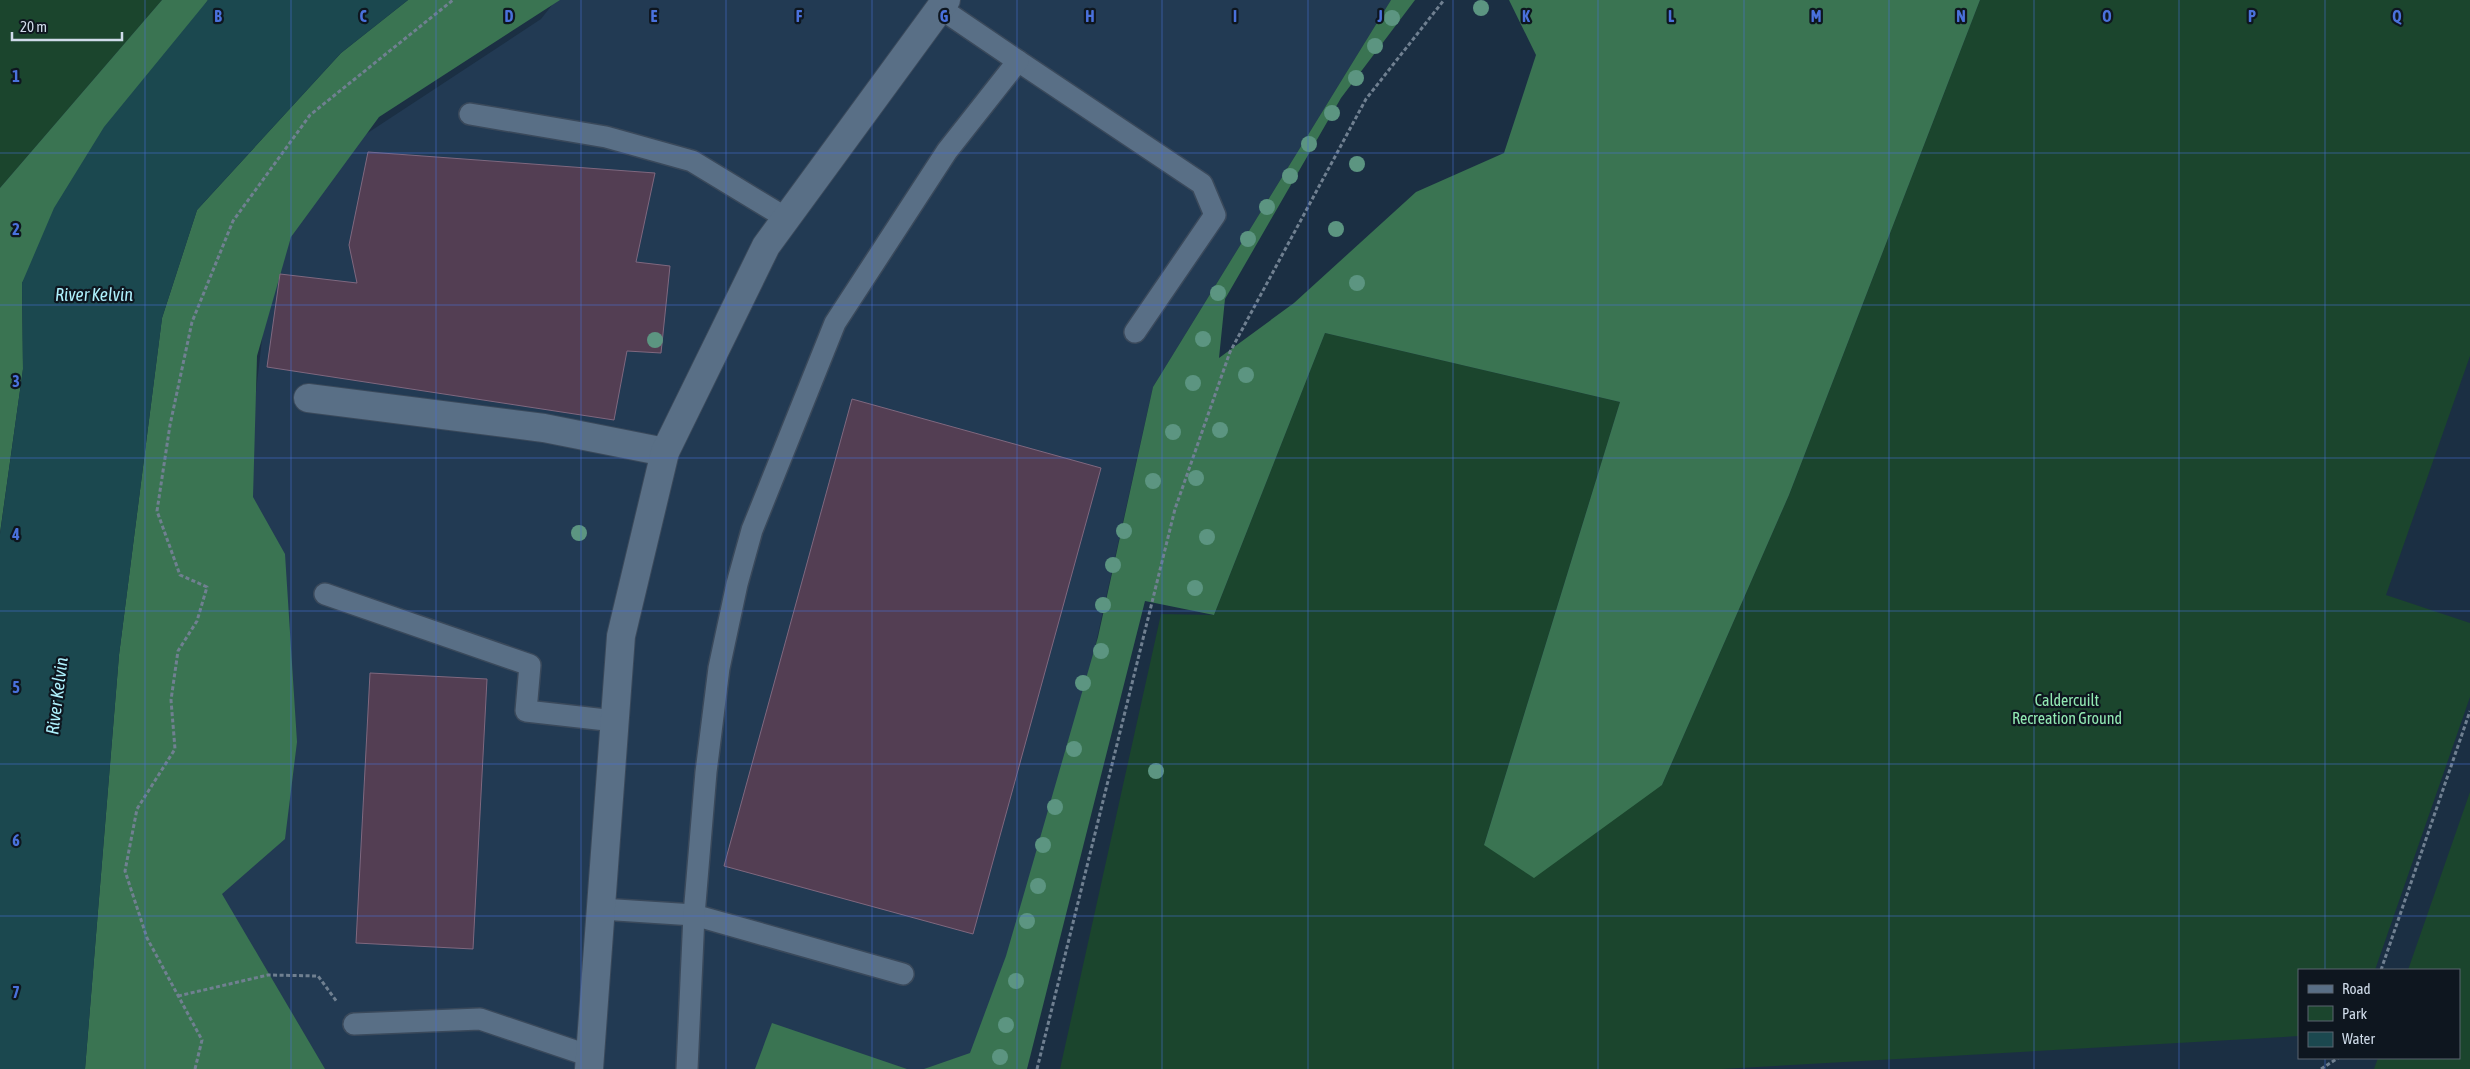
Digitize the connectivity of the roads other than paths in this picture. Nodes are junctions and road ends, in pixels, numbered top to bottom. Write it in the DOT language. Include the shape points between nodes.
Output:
graph roads {
  1 [pos="943,4"];
  2 [pos="1018,61"];
  3 [pos="470,114"];
  4 [pos="786,218"];
  5 [pos="1135,332"];
  6 [pos="308,398"];
  7 [pos="665,452"];
  8 [pos="325,594"];
  9 [pos="614,721"];
  10 [pos="601,909"];
  11 [pos="694,915"];
  12 [pos="903,974"];
  13 [pos="354,1024"];
  14 [pos="589,1063"];
  15 [pos="687,1069"];
  1 -- 2 [label="lane"];
  1 -- 4 [label="street"];
  2 -- 5 [label="lane" via="1202,184 1215,215"];
  2 -- 11 [label="lane" via="947,151 835,323 752,530 718,668"];
  3 -- 4 [label="lane" via="606,137 692,161"];
  4 -- 7 [label="street" via="766,246"];
  6 -- 7 [label="street" via="544,428"];
  7 -- 9 [label="street" via="621,636"];
  8 -- 9 [label="lane" via="530,665 526,712"];
  9 -- 10 [label="street"];
  10 -- 11 [label="lane"];
  10 -- 14 [label="street"];
  11 -- 12 [label="lane"];
  11 -- 15 [label="lane"];
  13 -- 14 [label="lane" via="480,1019"];
}
